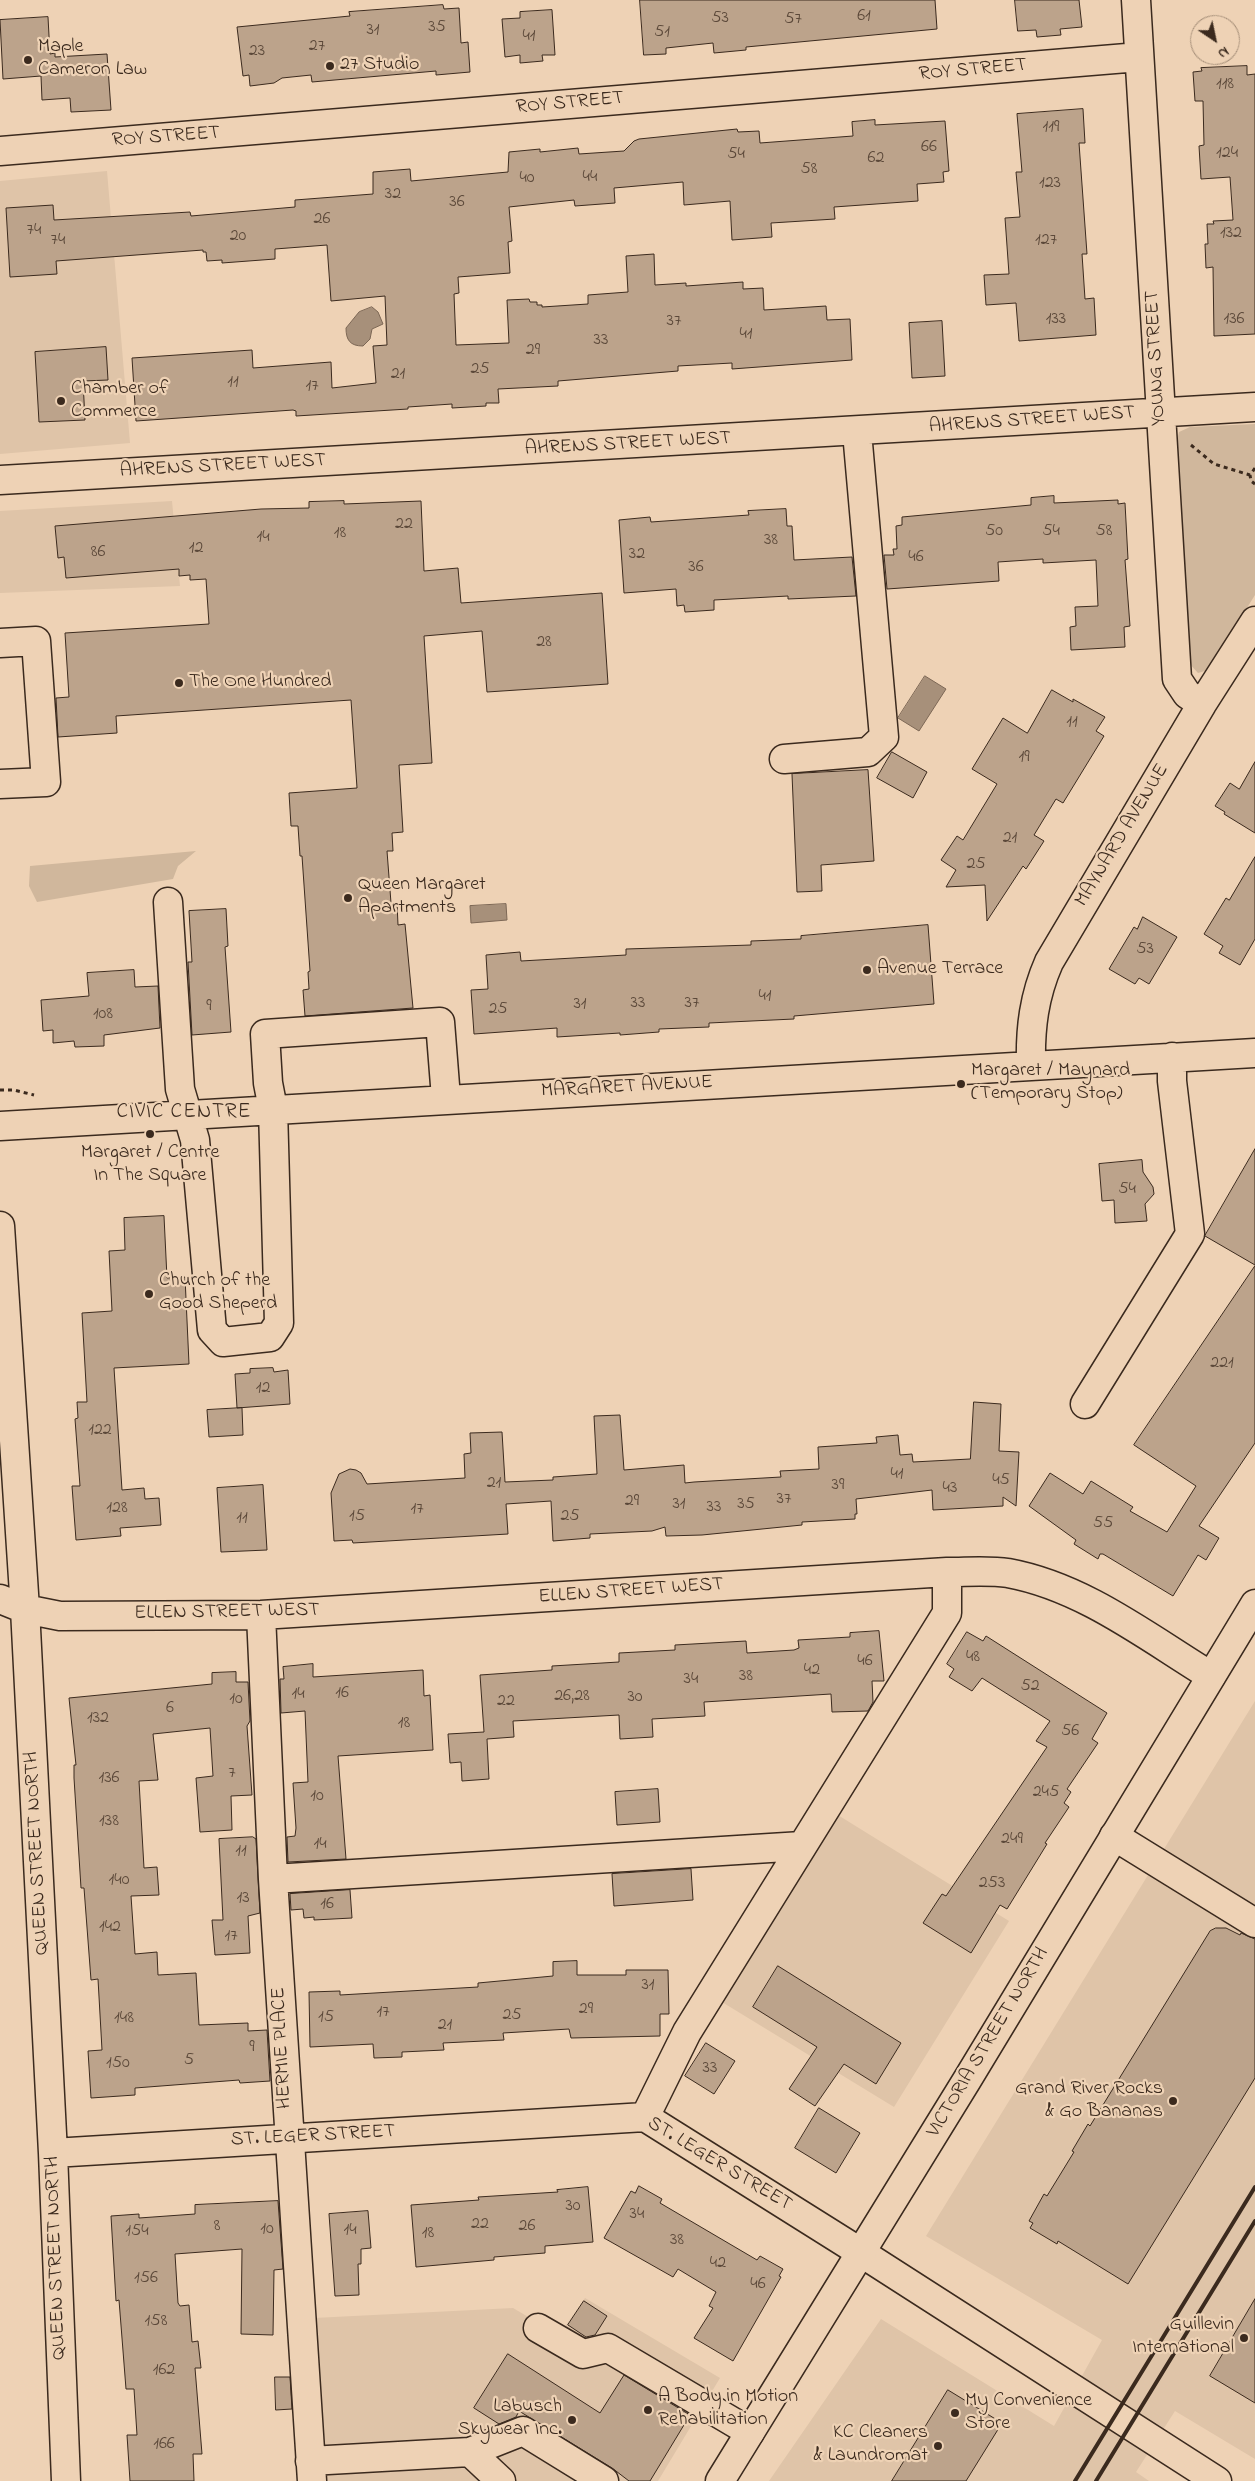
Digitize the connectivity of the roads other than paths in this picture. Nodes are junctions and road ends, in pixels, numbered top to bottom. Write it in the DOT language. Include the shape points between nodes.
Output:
graph roads {
  1 [pos="1136,0"];
  2 [pos="1139,57"];
  3 [pos="0,151"];
  4 [pos="1255,407"];
  5 [pos="1160,412"];
  6 [pos="857,432"];
  7 [pos="0,480"];
  8 [pos="1255,621"];
  9 [pos="0,643"];
  10 [pos="1202,704"];
  11 [pos="784,759"];
  12 [pos="0,784"];
  13 [pos="168,902"];
  14 [pos="1255,1053"];
  15 [pos="1172,1056"];
  16 [pos="1031,1066"];
  17 [pos="446,1098"];
  18 [pos="273,1109"];
  19 [pos="189,1115"];
  20 [pos="0,1126"];
  21 [pos="0,1226"];
  22 [pos="1084,1404"];
  23 [pos="947,1572"];
  24 [pos="0,1599"];
  25 [pos="1255,1604"];
  26 [pos="25,1609"];
  27 [pos="261,1615"];
  28 [pos="1211,1676"];
  29 [pos="1114,1836"];
  30 [pos="802,1846"];
  31 [pos="273,1879"];
  32 [pos="1255,1923"];
  33 [pos="644,2117"];
  34 [pos="288,2138"];
  35 [pos="53,2153"];
  36 [pos="860,2252"];
  37 [pos="538,2328"];
  38 [pos="750,2432"];
  39 [pos="470,2452"];
  40 [pos="311,2471"];
  41 [pos="60,2481"];
  42 [pos="66,2481"];
  43 [pos="501,2481"];
  44 [pos="604,2481"];
  45 [pos="720,2481"];
  46 [pos="1217,2481"];
  1 -- 2 [label="street, YOUNG STREET"];
  2 -- 3 [label="street, ROY STREET"];
  2 -- 5 [label="street, YOUNG STREET"];
  4 -- 5 [label="street, AHRENS STREET WEST"];
  5 -- 6 [label="street, AHRENS STREET WEST"];
  5 -- 10 [label="street, YOUNG STREET" via="1177,679 1187,694"];
  6 -- 7 [label="street, AHRENS STREET WEST"];
  6 -- 11 [label="street" via="884,737 868,752"];
  8 -- 10 [label="street, MAYNARD AVENUE"];
  9 -- 12 [label="street" via="36,641 46,782"];
  10 -- 16 [label="street, MAYNARD AVENUE" via="1049,962 1038,987 1032,1015"];
  13 -- 19 [label="street" via="180,1089"];
  14 -- 15 [label="street, MARGARET AVENUE"];
  15 -- 16 [label="street, MARGARET AVENUE"];
  15 -- 22 [label="street" via="1190,1234"];
  16 -- 17 [label="street, MARGARET AVENUE"];
  17 -- 18 [label="street, MARGARET AVENUE"];
  17 -- 18 [label="street" via="440,1022 264,1024"];
  18 -- 19 [label="street, MARGARET AVENUE"];
  18 -- 19 [label="street" via="279,1323 270,1337 223,1342 212,1330 195,1140"];
  19 -- 20 [label="street, MARGARET AVENUE"];
  21 -- 26 [label="street, QUEEN STREET NORTH"];
  23 -- 27 [label="street, ELLEN STREET WEST"];
  23 -- 28 [label="street, ELLEN STREET WEST" via="1007,1573 1052,1585 1101,1607"];
  23 -- 30 [label="street" via="947,1613"];
  24 -- 26 [label="street, ELLEN STREET WEST"];
  25 -- 28 [label="street, VICTORIA STREET NORTH"];
  26 -- 27 [label="street, ELLEN STREET WEST" via="60,1616"];
  26 -- 35 [label="street, QUEEN STREET NORTH"];
  27 -- 31 [label="street, HERMIE PLACE"];
  28 -- 29 [label="street, VICTORIA STREET NORTH"];
  29 -- 32 [label="street"];
  29 -- 36 [label="street, VICTORIA STREET NORTH"];
  30 -- 31 [label="street"];
  30 -- 33 [label="street" via="687,2032"];
  31 -- 34 [label="street, HERMIE PLACE"];
  33 -- 34 [label="street, ST. LEGER STREET"];
  33 -- 36 [label="street, ST. LEGER STREET"];
  34 -- 35 [label="street, ST. LEGER STREET"];
  34 -- 40 [label="street, HERMIE PLACE"];
  35 -- 42 [label="street, QUEEN STREET NORTH"];
  36 -- 38 [label="street, VICTORIA STREET NORTH"];
  36 -- 46 [label="street, ST. LEGER STREET"];
  37 -- 38 [label="street" via="583,2354 608,2348"];
  38 -- 45 [label="street, VICTORIA STREET NORTH"];
  39 -- 40 [label="street"];
  39 -- 43 [label="street"];
  39 -- 44 [label="street" via="523,2431"];
  41 -- 42 [label="street"];
}
